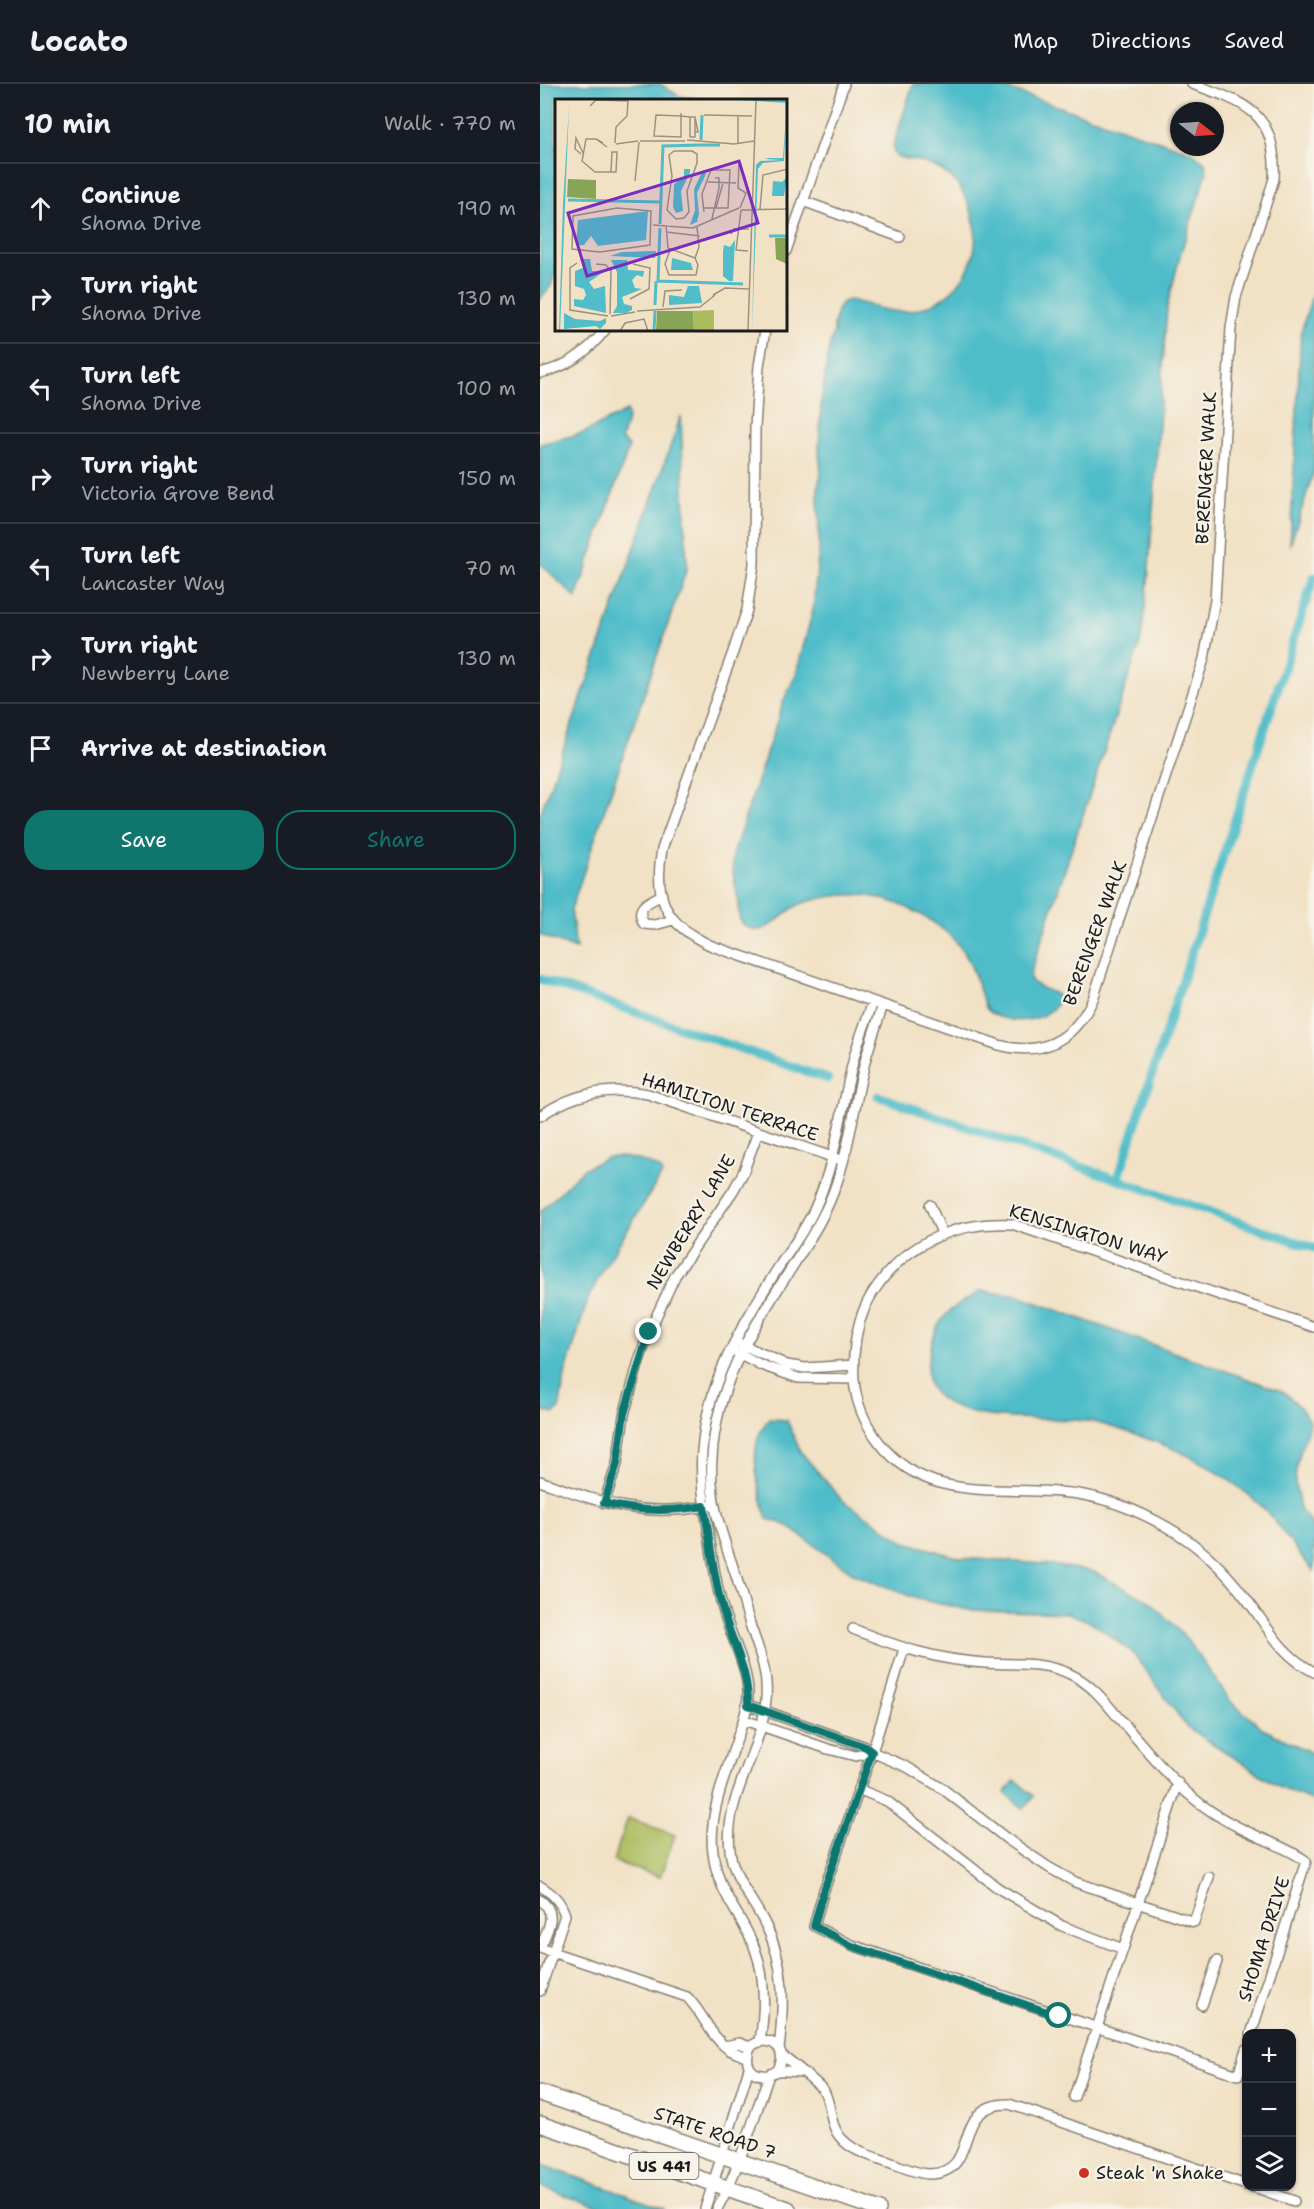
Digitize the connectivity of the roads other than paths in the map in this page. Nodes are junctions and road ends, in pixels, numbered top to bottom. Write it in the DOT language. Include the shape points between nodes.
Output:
graph roads {
  1 [pos="844,84"];
  2 [pos="1192,84"];
  3 [pos="802,201"];
  4 [pos="900,237"];
  5 [pos="788,245"];
  6 [pos="603,332"];
  7 [pos="765,332"];
  8 [pos="540,373"];
  9 [pos="662,895"];
  10 [pos="673,920"];
  11 [pos="873,1002"];
  12 [pos="883,1005"];
  13 [pos="540,1115"];
  14 [pos="758,1132"];
  15 [pos="838,1159"];
  16 [pos="930,1205"];
  17 [pos="942,1233"];
  18 [pos="1314,1327"];
  19 [pos="732,1345"];
  20 [pos="742,1350"];
  21 [pos="854,1365"];
  22 [pos="854,1379"];
  23 [pos="540,1481"];
  24 [pos="604,1503"];
  25 [pos="709,1506"];
  26 [pos="853,1629"];
  27 [pos="904,1649"];
  28 [pos="1314,1672"];
  29 [pos="748,1705"];
  30 [pos="764,1711"];
  31 [pos="744,1720"];
  32 [pos="760,1725"];
  33 [pos="872,1752"];
  34 [pos="1178,1783"];
  35 [pos="858,1789"];
  36 [pos="1209,1877"];
  37 [pos="540,1886"];
  38 [pos="540,1900"];
  39 [pos="1138,1903"];
  40 [pos="540,1948"];
  41 [pos="1123,1949"];
  42 [pos="553,1953"];
  43 [pos="1217,1961"];
  44 [pos="540,1991"];
  45 [pos="1202,2005"];
  46 [pos="1096,2029"];
  47 [pos="1253,2029"];
  48 [pos="760,2041"];
  49 [pos="725,2046"];
  50 [pos="750,2047"];
  51 [pos="781,2053"];
  52 [pos="746,2057"];
  53 [pos="1242,2062"];
  54 [pos="749,2067"];
  55 [pos="801,2072"];
  56 [pos="773,2073"];
  57 [pos="540,2093"];
  58 [pos="1074,2097"];
  59 [pos="540,2124"];
  60 [pos="721,2156"];
  61 [pos="739,2162"];
  62 [pos="713,2183"];
  63 [pos="1242,2184"];
  64 [pos="728,2188"];
  65 [pos="1264,2191"];
  66 [pos="1294,2201"];
  67 [pos="705,2209"];
  68 [pos="717,2209"];
  69 [pos="788,2209"];
  70 [pos="878,2209"];
  1 -- 3 [label="street"];
  2 -- 12 [label="street, BERENGER WALK" via="1241,102 1255,114 1273,145 1274,179 1236,297 1231,328 1215,600 1204,659 1093,999 1069,1034 1040,1048 1026,1049 999,1045"];
  3 -- 4 [label="street"];
  3 -- 5 [label="street"];
  6 -- 8 [label="street" via="582,354"];
  7 -- 9 [label="street, BERENGER WALK" via="755,427 754,564 747,610 662,849 658,872"];
  9 -- 10 [label="street, BERENGER WALK"];
  9 -- 10 [label="street" via="644,904 640,917 651,926"];
  10 -- 11 [label="street, BERENGER WALK" via="692,937 712,946"];
  11 -- 12 [label="street, BERENGER WALK"];
  11 -- 15 [label="street" via="855,1053"];
  12 -- 15 [label="street"];
  13 -- 14 [label="street, HAMILTON TERRACE" via="584,1094 632,1091"];
  14 -- 15 [label="street, HAMILTON TERRACE"];
  14 -- 24 [label="street, NEWBERRY LANE" via="738,1182 675,1276 649,1332 624,1414 617,1464"];
  15 -- 19 [label="street" via="814,1211"];
  15 -- 20 [label="street" via="833,1193 817,1227"];
  16 -- 17 [label="street"];
  17 -- 18 [label="street, KENSINGTON WAY" via="976,1225 1012,1224"];
  17 -- 21 [label="street, KENSINGTON WAY" via="904,1256 875,1289 855,1338"];
  19 -- 20 [label="street"];
  19 -- 25 [label="street" via="720,1371 702,1450 701,1485"];
  20 -- 21 [label="street" via="805,1368"];
  20 -- 22 [label="street" via="761,1365 798,1378"];
  20 -- 25 [label="street" via="727,1384 715,1432"];
  21 -- 22 [label="street, KENSINGTON WAY"];
  22 -- 28 [label="street, KENSINGTON WAY" via="859,1406 874,1435 909,1470 955,1488 1080,1494 1151,1518 1213,1560 1246,1598 1279,1646"];
  23 -- 24 [label="street"];
  24 -- 25 [label="street" via="657,1511"];
  25 -- 29 [label="street" via="713,1573 732,1639 744,1665"];
  25 -- 30 [label="street" via="763,1666"];
  26 -- 27 [label="street, SHOMA DRIVE"];
  27 -- 33 [label="street"];
  27 -- 34 [label="street, SHOMA DRIVE" via="986,1664 1045,1666 1070,1673 1092,1688"];
  29 -- 30 [label="street"];
  29 -- 31 [label="street"];
  30 -- 32 [label="street"];
  30 -- 33 [label="street"];
  31 -- 32 [label="street"];
  31 -- 48 [label="street" via="717,1800 712,1850 719,1882 758,1960 764,1992"];
  32 -- 33 [label="street" via="856,1756"];
  32 -- 51 [label="street" via="733,1807 730,1849 735,1871 774,1942 779,1962"];
  33 -- 35 [label="street"];
  33 -- 39 [label="street" via="908,1767 943,1789 1057,1872"];
  34 -- 39 [label="street"];
  34 -- 47 [label="street, SHOMA DRIVE" via="1202,1805 1306,1861"];
  35 -- 41 [label="street" via="888,1801 998,1888 1062,1926"];
  35 -- 46 [label="street" via="814,1926 852,1946"];
  36 -- 39 [label="street" via="1194,1922"];
  37 -- 42 [label="street" via="554,1894 565,1915"];
  38 -- 40 [label="street" via="552,1916"];
  39 -- 41 [label="street"];
  40 -- 42 [label="street"];
  41 -- 46 [label="street"];
  42 -- 44 [label="street"];
  42 -- 49 [label="street" via="687,1997"];
  43 -- 45 [label="street"];
  46 -- 53 [label="street" via="1238,2075"];
  46 -- 58 [label="street"];
  48 -- 50 [label="street"];
  48 -- 51 [label="street" via="772,2043"];
  49 -- 50 [label="street" via="739,2043"];
  49 -- 52 [label="street"];
  50 -- 52 [label="street"];
  51 -- 55 [label="street"];
  51 -- 56 [label="street" via="783,2062"];
  52 -- 54 [label="street"];
  54 -- 56 [label="street" via="760,2074"];
  54 -- 60 [label="street"];
  55 -- 56 [label="street"];
  55 -- 63 [label="street" via="824,2091 841,2139 855,2150 926,2174 950,2169 959,2159 972,2124 982,2110 994,2104 1009,2104"];
  56 -- 61 [label="street"];
  57 -- 60 [label="main road, STATE ROAD 7 / US 441"];
  59 -- 62 [label="main road, US 441"];
  60 -- 61 [label="main road, STATE ROAD 7 / US 441"];
  60 -- 62 [label="street"];
  61 -- 64 [label="street"];
  61 -- 70 [label="main road, STATE ROAD 7 / US 441"];
  62 -- 64 [label="main road, US 441"];
  62 -- 67 [label="street"];
  64 -- 68 [label="street"];
  64 -- 69 [label="main road, US 441"];
  65 -- 66 [label="street"];
}
